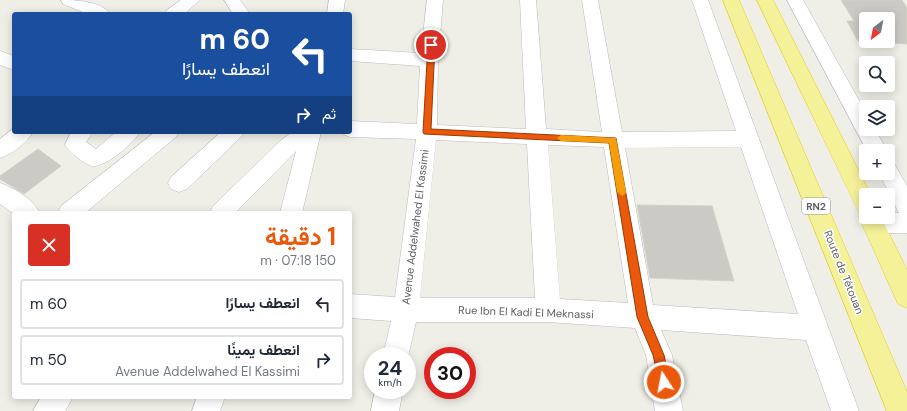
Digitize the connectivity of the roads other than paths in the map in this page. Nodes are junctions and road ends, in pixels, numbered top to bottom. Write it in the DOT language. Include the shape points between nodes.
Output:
graph roads {
  1 [pos="69,0"];
  2 [pos="192,0"];
  3 [pos="232,0"];
  4 [pos="337,0"];
  5 [pos="435,0"];
  6 [pos="528,0"];
  7 [pos="590,0"];
  8 [pos="700,0"];
  9 [pos="731,0"];
  10 [pos="765,0"];
  11 [pos="795,0"];
  12 [pos="97,12"];
  13 [pos="176,12"];
  14 [pos="241,12"];
  15 [pos="335,12"];
  16 [pos="352,55"];
  17 [pos="0,57"];
  18 [pos="429,60"];
  19 [pos="12,63"];
  20 [pos="352,129"];
  21 [pos="427,132"];
  22 [pos="20,134"];
  23 [pos="80,134"];
  24 [pos="128,134"];
  25 [pos="167,134"];
  26 [pos="232,134"];
  27 [pos="303,134"];
  28 [pos="311,134"];
  29 [pos="537,137"];
  30 [pos="749,139"];
  31 [pos="613,140"];
  32 [pos="873,144"];
  33 [pos="0,150"];
  34 [pos="893,180"];
  35 [pos="179,183"];
  36 [pos="0,192"];
  37 [pos="859,193"];
  38 [pos="907,206"];
  39 [pos="26,211"];
  40 [pos="71,211"];
  41 [pos="223,211"];
  42 [pos="291,211"];
  43 [pos="895,221"];
  44 [pos="907,223"];
  45 [pos="874,224"];
  46 [pos="907,296"];
  47 [pos="352,306"];
  48 [pos="406,310"];
  49 [pos="548,310"];
  50 [pos="642,317"];
  51 [pos="814,328"];
  52 [pos="398,347"];
  53 [pos="56,399"];
  54 [pos="210,399"];
  55 [pos="388,399"];
  56 [pos="47,411"];
  57 [pos="206,411"];
  58 [pos="385,411"];
  59 [pos="669,411"];
  60 [pos="845,411"];
  61 [pos="902,411"];
  1 -- 12 [label="street"];
  2 -- 13 [label="street"];
  3 -- 14 [label="street"];
  4 -- 15 [label="street"];
  5 -- 18 [label="street, Avenue Addelwahed El Kassimi"];
  6 -- 29 [label="street"];
  7 -- 31 [label="street"];
  8 -- 30 [label="street"];
  9 -- 61 [label="highway, Route de Tétouan / RN2"];
  10 -- 37 [label="highway"];
  11 -- 32 [label="street"];
  16 -- 18 [label="street"];
  17 -- 19 [label="street"];
  18 -- 21 [label="street, Avenue Addelwahed El Kassimi"];
  20 -- 21 [label="street"];
  21 -- 29 [label="street"];
  21 -- 48 [label="street, Avenue Addelwahed El Kassimi"];
  22 -- 33 [label="street"];
  23 -- 24 [label="street" via="75,145 94,158 104,154"];
  25 -- 40 [label="street"];
  26 -- 35 [label="street"];
  27 -- 41 [label="street"];
  28 -- 42 [label="street"];
  29 -- 31 [label="street"];
  29 -- 49 [label="street"];
  30 -- 31 [label="street"];
  30 -- 51 [label="street"];
  31 -- 50 [label="street"];
  34 -- 38 [label="street"];
  36 -- 39 [label="street"];
  43 -- 44 [label="street"];
  45 -- 46 [label="highway"];
  47 -- 48 [label="street, Rue Ibn El Kadi El Meknassi"];
  48 -- 49 [label="street, Rue Ibn El Kadi El Meknassi"];
  48 -- 52 [label="street"];
  49 -- 50 [label="street, Rue Ibn El Kadi El Meknassi"];
  50 -- 51 [label="street, Rue Ibn El Kadi El Meknassi"];
  50 -- 59 [label="street" via="659,355"];
  51 -- 60 [label="street"];
  53 -- 56 [label="street"];
  54 -- 57 [label="street"];
  55 -- 58 [label="street"];
}
